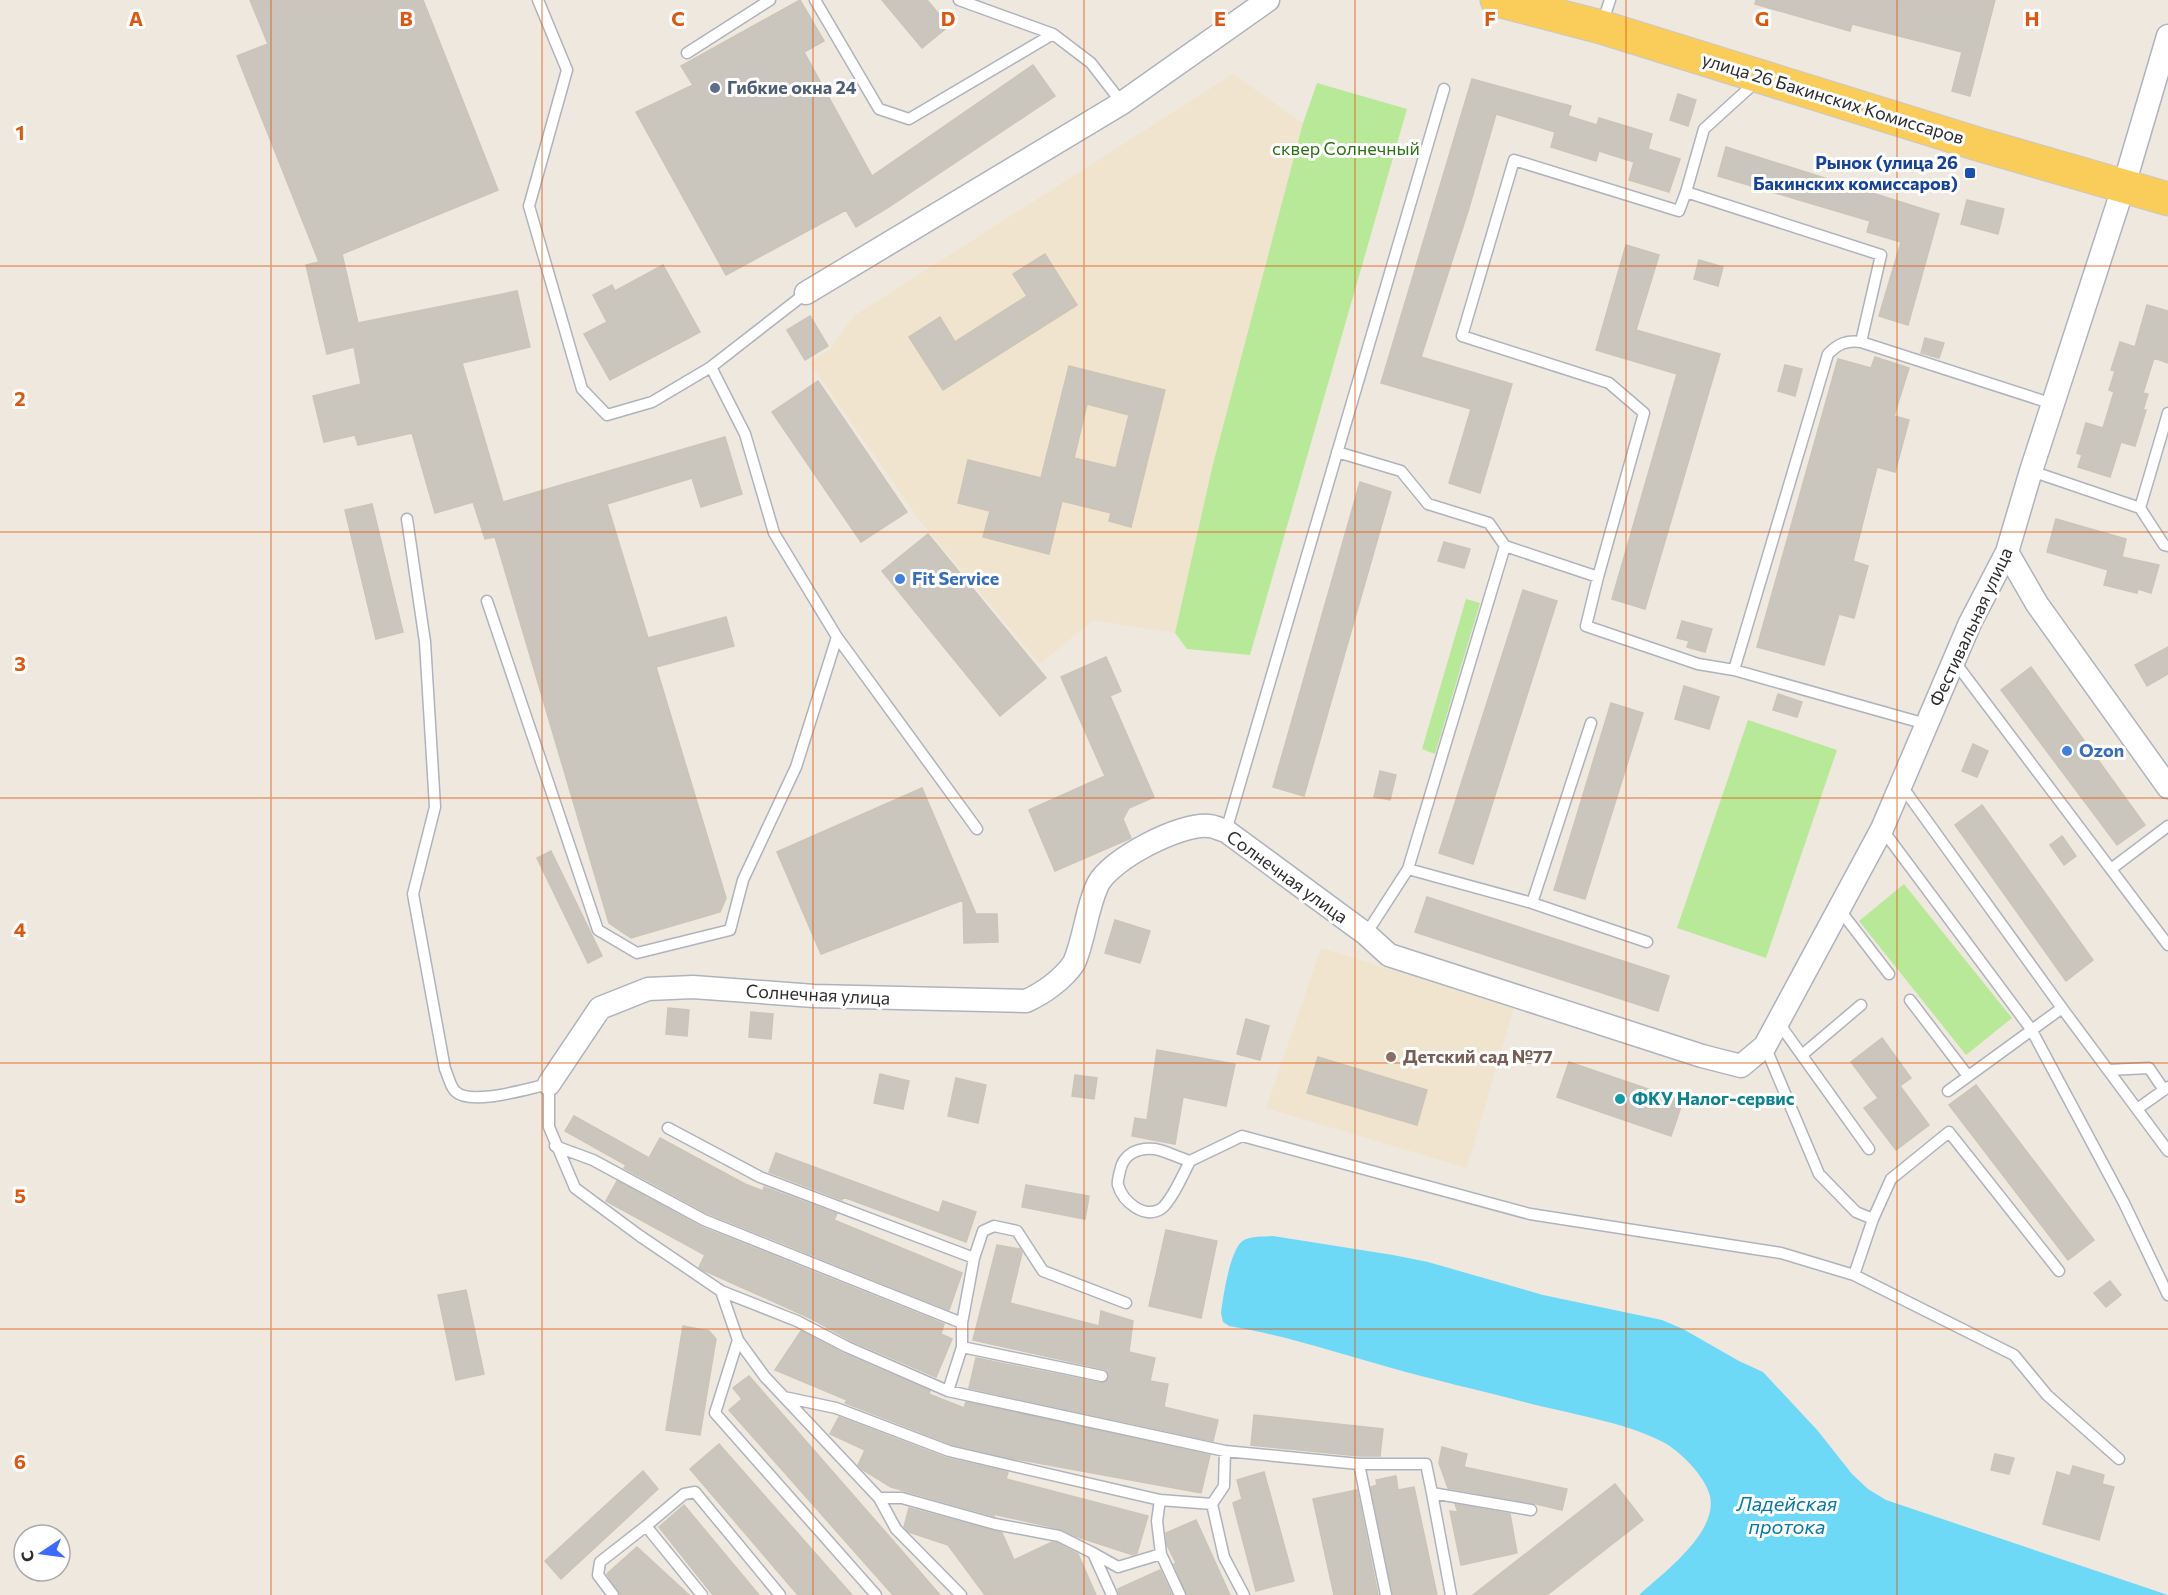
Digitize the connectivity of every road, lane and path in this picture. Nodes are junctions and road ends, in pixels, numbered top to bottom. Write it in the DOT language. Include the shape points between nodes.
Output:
graph roads {
  1 [pos="538,0"];
  2 [pos="770,0"];
  3 [pos="815,0"];
  4 [pos="959,0"];
  5 [pos="1268,0"];
  6 [pos="1497,0"];
  7 [pos="1606,14"];
  8 [pos="1053,34"];
  9 [pos="2168,36"];
  10 [pos="687,52"];
  11 [pos="1761,77"];
  12 [pos="1444,89"];
  13 [pos="1122,104"];
  14 [pos="2124,185"];
  15 [pos="1686,192"];
  16 [pos="2168,199"];
  17 [pos="806,293"];
  18 [pos="1861,342"];
  19 [pos="711,367"];
  20 [pos="2053,404"];
  21 [pos="2168,413"];
  22 [pos="1337,452"];
  23 [pos="2156,454"];
  24 [pos="2168,458"];
  25 [pos="2031,471"];
  26 [pos="2140,508"];
  27 [pos="407,519"];
  28 [pos="1505,546"];
  29 [pos="2168,546"];
  30 [pos="2007,552"];
  31 [pos="1598,577"];
  32 [pos="487,601"];
  33 [pos="837,637"];
  34 [pos="1954,660"];
  35 [pos="1734,670"];
  36 [pos="1591,723"];
  37 [pos="1926,724"];
  38 [pos="1900,784"];
  39 [pos="2168,786"];
  40 [pos="2168,826"];
  41 [pos="977,829"];
  42 [pos="1881,829"];
  43 [pos="1226,831"];
  44 [pos="2111,868"];
  45 [pos="1408,869"];
  46 [pos="1533,903"];
  47 [pos="1839,909"];
  48 [pos="1366,934"];
  49 [pos="1647,942"];
  50 [pos="2168,945"];
  51 [pos="1889,974"];
  52 [pos="1910,1000"];
  53 [pos="1861,1005"];
  54 [pos="2062,1008"];
  55 [pos="1778,1022"];
  56 [pos="2031,1029"];
  57 [pos="1765,1046"];
  58 [pos="1802,1055"];
  59 [pos="2108,1070"];
  60 [pos="1968,1076"];
  61 [pos="549,1084"];
  62 [pos="2166,1088"];
  63 [pos="1948,1091"];
  64 [pos="2137,1109"];
  65 [pos="668,1128"];
  66 [pos="555,1146"];
  67 [pos="1869,1149"];
  68 [pos="2168,1151"];
  69 [pos="1190,1161"];
  70 [pos="1873,1219"];
  71 [pos="974,1258"];
  72 [pos="2059,1271"];
  73 [pos="1854,1275"];
  74 [pos="721,1291"];
  75 [pos="2168,1295"];
  76 [pos="1126,1303"];
  77 [pos="962,1323"];
  78 [pos="738,1340"];
  79 [pos="962,1347"];
  80 [pos="1102,1377"];
  81 [pos="948,1391"];
  82 [pos="784,1397"];
  83 [pos="1226,1451"];
  84 [pos="2119,1459"];
  85 [pos="1359,1464"];
  86 [pos="1432,1493"];
  87 [pos="879,1498"];
  88 [pos="1160,1500"];
  89 [pos="1212,1504"];
  90 [pos="1531,1510"];
  91 [pos="646,1526"];
  92 [pos="1093,1553"];
  93 [pos="1161,1554"];
  94 [pos="613,1595"];
  95 [pos="702,1595"];
  96 [pos="780,1595"];
  97 [pos="876,1595"];
  98 [pos="961,1595"];
  99 [pos="1112,1595"];
  100 [pos="1180,1595"];
  101 [pos="1244,1595"];
  102 [pos="1386,1595"];
  103 [pos="1451,1595"];
  1 -- 19 [label="lane" via="567,70 529,206 582,389 608,415 652,402"];
  2 -- 10 [label="lane"];
  3 -- 8 [label="lane" via="879,109 909,120"];
  4 -- 8 [label="lane"];
  5 -- 13 [label="street"];
  6 -- 7 [label="main road, улица 26 Бакинских Комиссаров"];
  7 -- 11 [label="main road, улица 26 Бакинских Комиссаров"];
  8 -- 13 [label="lane" via="1091,63"];
  9 -- 14 [label="street, Фестивальная улица"];
  11 -- 14 [label="main road, улица 26 Бакинских Комиссаров"];
  11 -- 15 [label="lane" via="1704,129"];
  12 -- 22 [label="lane"];
  13 -- 17 [label="street"];
  14 -- 16 [label="main road, улица 26 Бакинских Комиссаров"];
  14 -- 20 [label="street, Фестивальная улица"];
  15 -- 18 [label="lane" via="1881,255"];
  15 -- 31 [label="lane" via="1679,212 1514,160 1462,336 1609,383 1644,413"];
  17 -- 19 [label="lane"];
  18 -- 20 [label="lane"];
  18 -- 35 [label="lane" via="1849,340 1828,354"];
  19 -- 33 [label="lane" via="745,434 774,533"];
  20 -- 25 [label="street, Фестивальная улица"];
  21 -- 23 [label="lane"];
  22 -- 28 [label="lane" via="1401,471 1428,504 1489,523"];
  22 -- 43 [label="lane"];
  23 -- 24 [label="lane"];
  23 -- 26 [label="lane"];
  25 -- 26 [label="lane"];
  25 -- 30 [label="street, Фестивальная улица"];
  26 -- 29 [label="lane"];
  27 -- 61 [label="lane" via="425,642 435,807 413,894 445,1069 455,1091 467,1097 497,1096"];
  28 -- 31 [label="lane"];
  28 -- 45 [label="lane"];
  30 -- 34 [label="street, Фестивальная улица"];
  30 -- 39 [label="street" via="2037,604"];
  31 -- 35 [label="lane" via="1586,626 1698,664"];
  32 -- 33 [label="lane" via="598,930 637,953 730,930 743,880 796,767"];
  33 -- 41 [label="lane"];
  34 -- 37 [label="street, Фестивальная улица"];
  34 -- 44 [label="lane"];
  35 -- 37 [label="lane"];
  36 -- 46 [label="lane"];
  37 -- 38 [label="street, Фестивальная улица"];
  38 -- 42 [label="street, Фестивальная улица"];
  38 -- 54 [label="lane"];
  40 -- 44 [label="lane"];
  42 -- 47 [label="street, Фестивальная улица"];
  42 -- 56 [label="lane"];
  43 -- 48 [label="street, Солнечная улица"];
  43 -- 61 [label="street, Солнечная улица" via="1209,826 1178,831 1139,849 1106,872 1093,897 1074,963 1038,996 1026,1001 814,996 693,987 648,989 600,1008"];
  44 -- 50 [label="lane"];
  45 -- 46 [label="lane"];
  45 -- 48 [label="lane"];
  46 -- 49 [label="lane"];
  47 -- 51 [label="lane"];
  47 -- 55 [label="street, Фестивальная улица"];
  48 -- 57 [label="street, Солнечная улица" via="1389,955 1702,1056 1741,1066"];
  52 -- 60 [label="lane"];
  53 -- 58 [label="lane"];
  54 -- 56 [label="lane"];
  54 -- 59 [label="lane"];
  55 -- 57 [label="street, Фестивальная улица"];
  55 -- 58 [label="lane"];
  56 -- 60 [label="lane"];
  56 -- 75 [label="lane" via="2124,1203"];
  57 -- 70 [label="lane" via="1819,1174 1856,1212"];
  58 -- 67 [label="lane"];
  59 -- 62 [label="lane" via="2149,1068"];
  59 -- 64 [label="lane"];
  60 -- 63 [label="lane"];
  61 -- 66 [label="lane" via="549,1127"];
  62 -- 64 [label="lane"];
  64 -- 68 [label="lane"];
  65 -- 71 [label="lane" via="760,1177"];
  66 -- 74 [label="lane" via="575,1188"];
  66 -- 77 [label="lane" via="593,1160 704,1220"];
  69 -- 69 [label="lane" via="1155,1149 1137,1150 1121,1165 1117,1184 1126,1201 1139,1210 1155,1212 1164,1207"];
  69 -- 73 [label="lane" via="1242,1136 1530,1214 1781,1253"];
  70 -- 72 [label="lane" via="1891,1179 1949,1132"];
  70 -- 73 [label="lane"];
  71 -- 76 [label="lane" via="983,1231 994,1226 1017,1231 1043,1271"];
  71 -- 77 [label="lane"];
  73 -- 84 [label="lane" via="2014,1355 2046,1395"];
  74 -- 78 [label="lane"];
  74 -- 81 [label="lane"];
  77 -- 79 [label="lane"];
  78 -- 82 [label="lane"];
  78 -- 97 [label="lane" via="715,1413"];
  79 -- 80 [label="lane"];
  79 -- 81 [label="lane"];
  81 -- 83 [label="lane"];
  82 -- 87 [label="lane"];
  82 -- 88 [label="lane" via="836,1407 949,1451"];
  83 -- 85 [label="lane"];
  83 -- 89 [label="lane" via="1224,1486"];
  85 -- 86 [label="lane" via="1426,1464"];
  85 -- 102 [label="lane"];
  86 -- 90 [label="lane"];
  86 -- 103 [label="lane"];
  87 -- 92 [label="lane" via="902,1498 994,1524 1059,1536"];
  87 -- 98 [label="lane" via="896,1529"];
  88 -- 89 [label="lane"];
  88 -- 93 [label="lane" via="1157,1521"];
  89 -- 101 [label="lane" via="1224,1557"];
  91 -- 94 [label="lane" via="600,1562 598,1575"];
  91 -- 95 [label="lane"];
  91 -- 96 [label="lane" via="684,1494 695,1492"];
  92 -- 93 [label="lane" via="1118,1567"];
  92 -- 99 [label="lane"];
  93 -- 100 [label="lane"];
}
